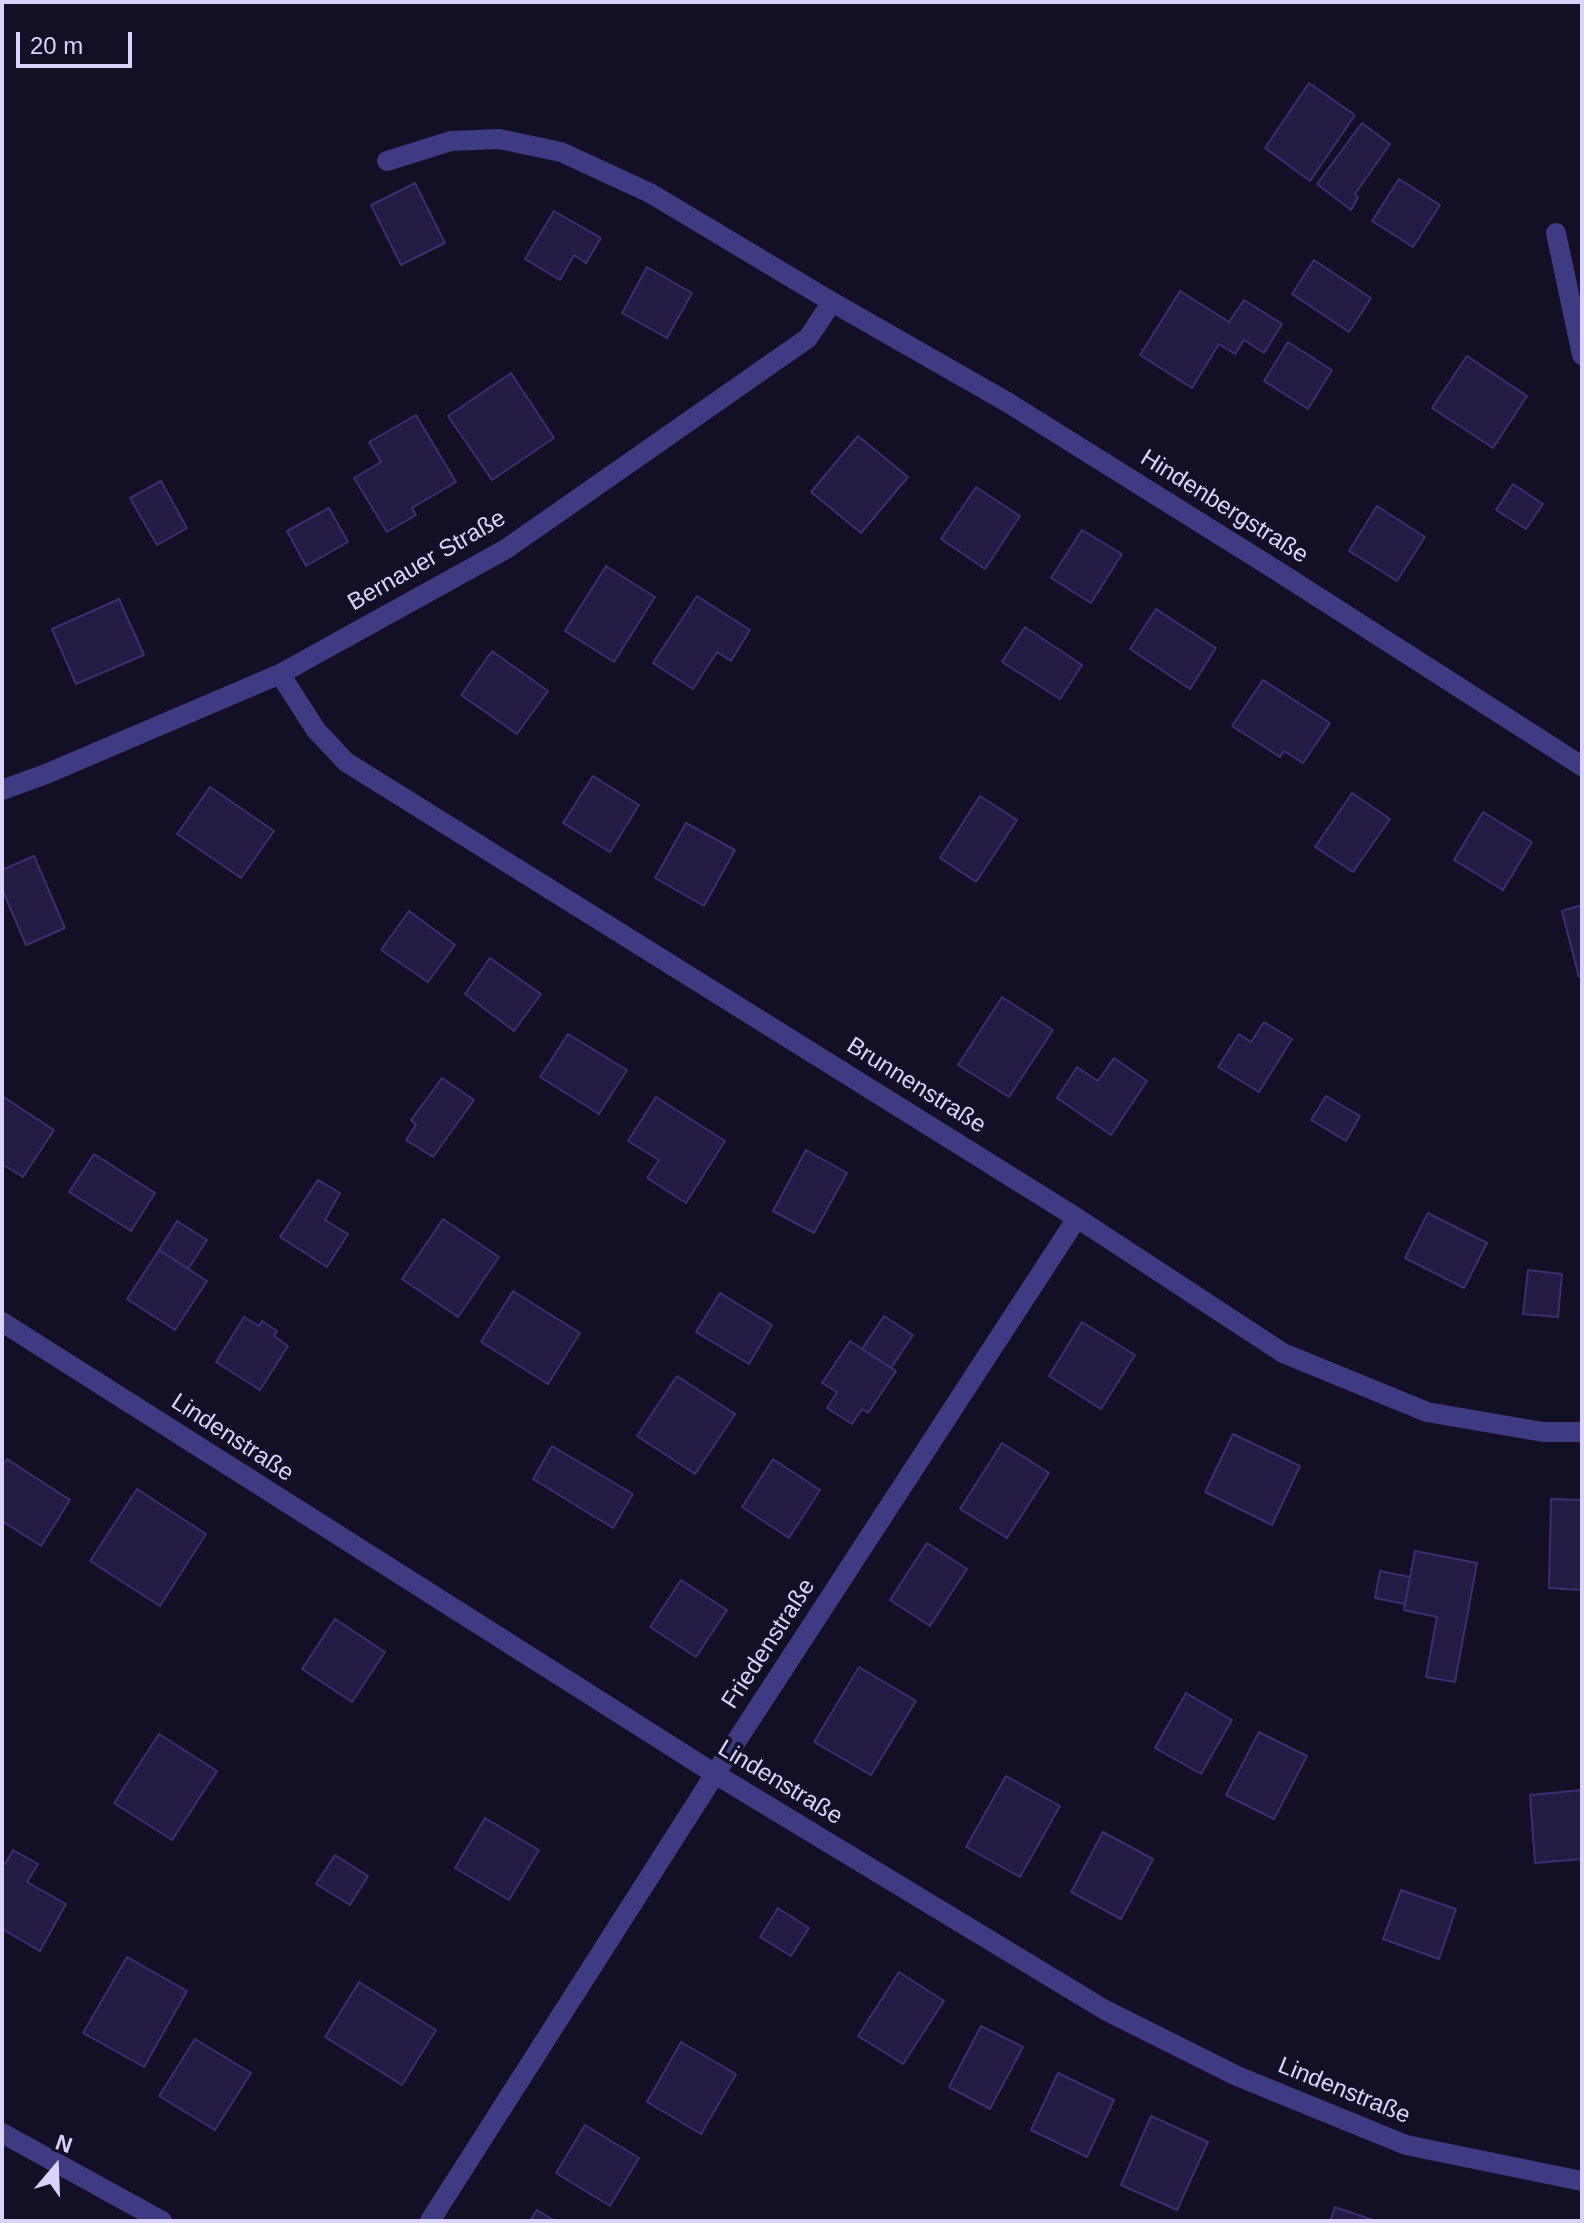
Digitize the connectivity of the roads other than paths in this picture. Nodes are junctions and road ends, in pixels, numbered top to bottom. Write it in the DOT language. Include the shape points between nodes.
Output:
graph roads {
  1 [pos="387,161"];
  2 [pos="1556,233"];
  3 [pos="832,302"];
  4 [pos="1582,355"];
  5 [pos="280,674"];
  6 [pos="1582,766"];
  7 [pos="2,790"];
  8 [pos="1077,1218"];
  9 [pos="2,1322"];
  10 [pos="1582,1432"];
  11 [pos="715,1774"];
  12 [pos="2,2133"];
  13 [pos="1582,2181"];
  14 [pos="162,2221"];
  15 [pos="430,2221"];
  1 -- 3 [label="street, Hindenbergstraße" via="451,141 499,139 561,152 650,193"];
  2 -- 4 [label="street"];
  3 -- 5 [label="street, Bernauer Straße" via="808,338 506,549"];
  3 -- 6 [label="street, Hindenbergstraße" via="1007,402"];
  5 -- 7 [label="street, Bernauer Straße"];
  5 -- 8 [label="street, Brunnenstraße" via="316,730 346,762"];
  8 -- 10 [label="street, Brunnenstraße" via="1283,1353 1427,1412 1543,1432"];
  8 -- 11 [label="street, Friedenstraße"];
  9 -- 11 [label="street, Lindenstraße"];
  11 -- 13 [label="street, Lindenstraße" via="1105,2010 1237,2076 1406,2145"];
  11 -- 15 [label="street, Friedenstraße"];
  12 -- 14 [label="street"];
}
